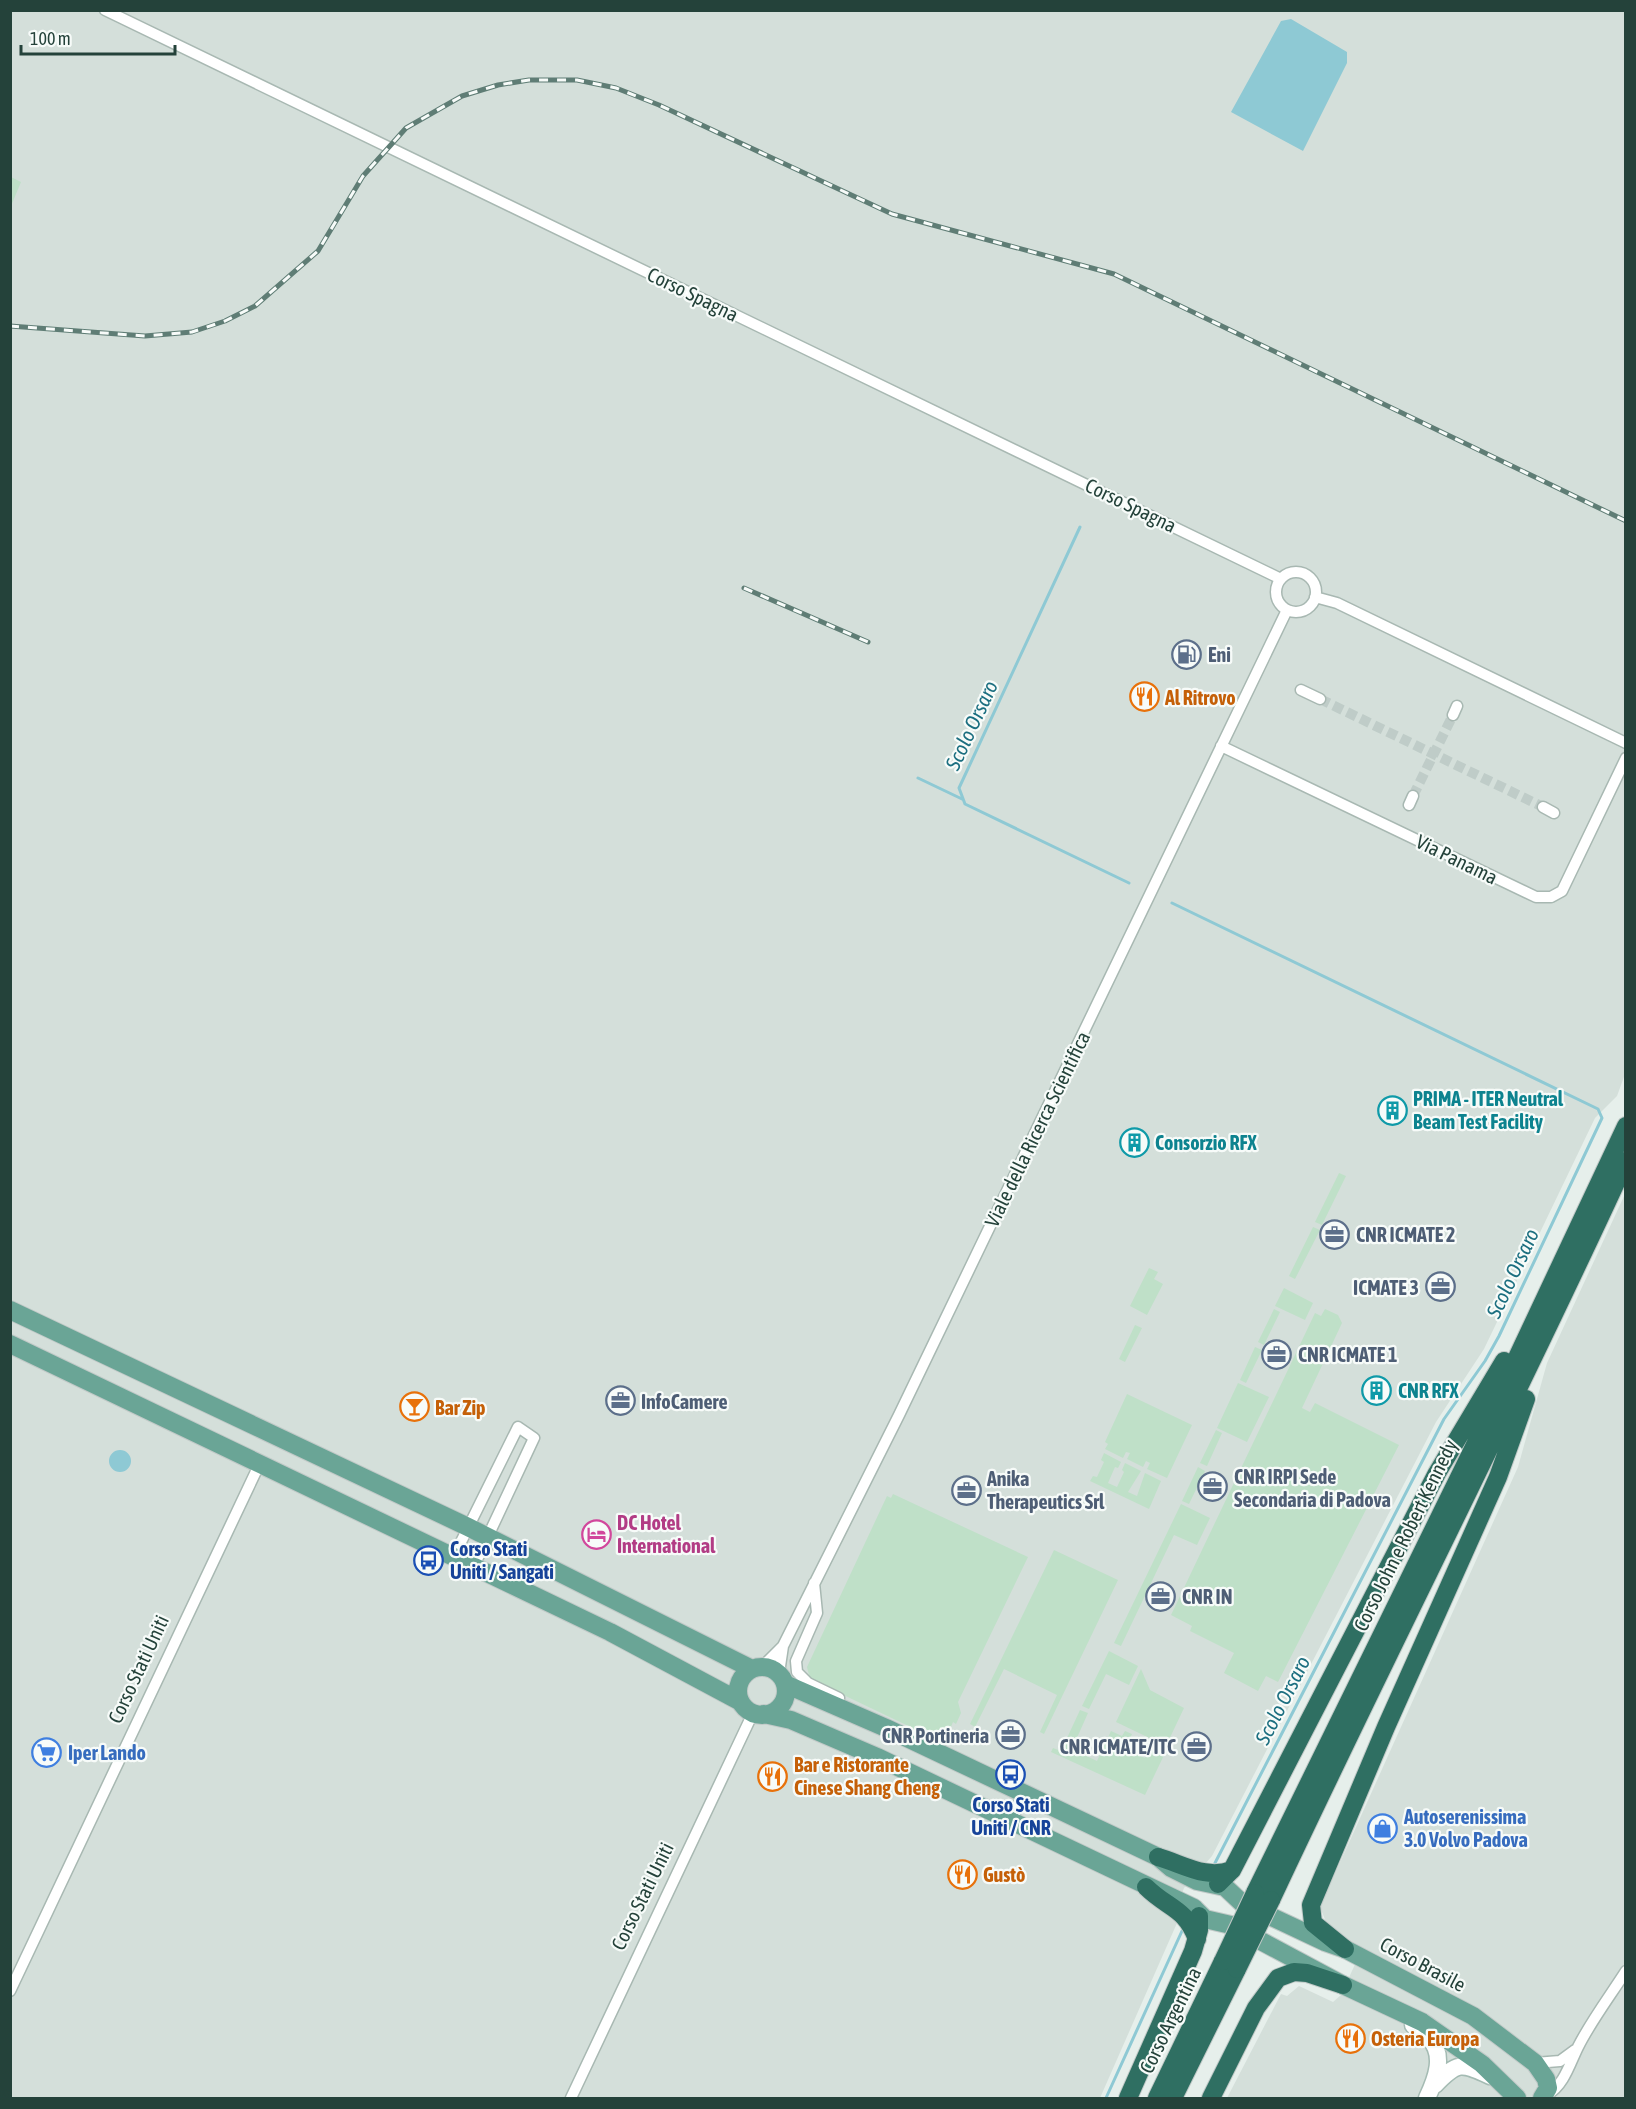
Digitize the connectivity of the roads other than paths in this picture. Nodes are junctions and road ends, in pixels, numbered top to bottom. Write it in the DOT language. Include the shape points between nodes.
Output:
graph roads {
  1 [pos="105,10"];
  2 [pos="1281,579"];
  3 [pos="1315,597"];
  4 [pos="1287,610"];
  5 [pos="1301,690"];
  6 [pos="1320,699"];
  7 [pos="1626,743"];
  8 [pos="1221,746"];
  9 [pos="1626,758"];
  10 [pos="1543,807"];
  11 [pos="1554,813"];
  12 [pos="1626,1126"];
  13 [pos="1626,1161"];
  14 [pos="1557,1272"];
  15 [pos="10,1310"];
  16 [pos="1554,1318"];
  17 [pos="10,1344"];
  18 [pos="260,1463"];
  19 [pos="468,1527"];
  20 [pos="488,1537"];
  21 [pos="454,1556"];
  22 [pos="474,1566"];
  23 [pos="814,1583"];
  24 [pos="783,1646"];
  25 [pos="770,1673"];
  26 [pos="753,1710"];
  27 [pos="886,1728"];
  28 [pos="1023,1794"];
  29 [pos="1011,1822"];
  30 [pos="1158,1857"];
  31 [pos="1232,1870"];
  32 [pos="1213,1884"];
  33 [pos="1146,1887"];
  34 [pos="1256,1898"];
  35 [pos="1202,1915"];
  36 [pos="1197,1939"];
  37 [pos="1345,1949"];
  38 [pos="1230,1965"];
  39 [pos="1626,1971"];
  40 [pos="1343,1985"];
  41 [pos="10,1991"];
  42 [pos="1404,2016"];
  43 [pos="1577,2048"];
  44 [pos="1535,2063"];
  45 [pos="1491,2076"];
  46 [pos="1430,2093"];
  47 [pos="1543,2097"];
  48 [pos="571,2098"];
  49 [pos="1128,2098"];
  50 [pos="1157,2098"];
  51 [pos="1173,2098"];
  52 [pos="1210,2098"];
  53 [pos="1517,2098"];
  1 -- 2 [label="street, Corso Spagna"];
  2 -- 3 [label="street, Corso Spagna" via="1291,572 1303,574 1312,580"];
  2 -- 4 [label="street" via="1276,597"];
  3 -- 4 [label="street" via="1308,608"];
  3 -- 7 [label="street" via="1337,603"];
  4 -- 8 [label="street, Viale della Ricerca Scientifica"];
  5 -- 6 [label="street"];
  8 -- 9 [label="street, Via Panama" via="1536,897 1551,897 1562,891"];
  8 -- 23 [label="street, Viale della Ricerca Scientifica" via="900,1415"];
  10 -- 11 [label="street"];
  12 -- 14 [label="highway, Corso John e Robert Kennedy"];
  13 -- 16 [label="highway, Corso John e Robert Kennedy"];
  14 -- 31 [label="highway" via="1437,1473"];
  14 -- 34 [label="highway, Corso John e Robert Kennedy"];
  15 -- 19 [label="main road"];
  16 -- 34 [label="highway, Corso John e Robert Kennedy" via="1350,1731"];
  16 -- 37 [label="highway" via="1498,1477 1311,1905 1312,1923"];
  17 -- 18 [label="main road"];
  18 -- 21 [label="main road"];
  18 -- 41 [label="street, Corso Stati Uniti"];
  19 -- 20 [label="main road"];
  19 -- 20 [label="street" via="518,1427 534,1438"];
  19 -- 21 [label="street"];
  20 -- 22 [label="street"];
  20 -- 25 [label="main road"];
  21 -- 22 [label="main road"];
  22 -- 26 [label="main road" via="610,1632"];
  23 -- 24 [label="street, Viale della Ricerca Scientifica"];
  23 -- 27 [label="street" via="817,1613 796,1661 797,1672 808,1683 866,1712"];
  24 -- 25 [label="street, Viale della Ricerca Scientifica"];
  24 -- 25 [label="street, Viale della Ricerca Scientifica"];
  25 -- 26 [label="main road" via="784,1701 776,1710"];
  25 -- 26 [label="main road" via="743,1676 738,1686"];
  25 -- 27 [label="main road"];
  26 -- 29 [label="main road" via="791,1720 877,1756"];
  26 -- 48 [label="street, Corso Stati Uniti"];
  27 -- 28 [label="main road"];
  28 -- 29 [label="street"];
  28 -- 30 [label="main road"];
  29 -- 33 [label="main road"];
  30 -- 31 [label="highway" via="1200,1872"];
  30 -- 32 [label="main road" via="1171,1868"];
  31 -- 32 [label="highway"];
  32 -- 34 [label="main road"];
  32 -- 35 [label="main road" via="1194,1895"];
  33 -- 35 [label="main road"];
  33 -- 36 [label="highway" via="1183,1913"];
  34 -- 37 [label="main road, Corso Brasile" via="1325,1942"];
  34 -- 38 [label="highway, Corso John e Robert Kennedy, bridge"];
  35 -- 36 [label="highway"];
  35 -- 40 [label="main road" via="1231,1925"];
  36 -- 49 [label="highway"];
  37 -- 44 [label="main road, Corso Brasile" via="1473,2016"];
  38 -- 50 [label="highway, Corso Argentina"];
  38 -- 51 [label="highway, Corso Argentina"];
  39 -- 43 [label="street"];
  40 -- 42 [label="main road"];
  40 -- 52 [label="highway" via="1306,1973 1294,1972 1278,1978 1256,2008"];
  42 -- 45 [label="main road" via="1422,2022 1450,2040 1482,2064"];
  42 -- 46 [label="street" via="1437,2049 1438,2067"];
  43 -- 44 [label="street" via="1560,2061"];
  43 -- 47 [label="street" via="1554,2091"];
  44 -- 47 [label="main road, Corso Brasile" via="1546,2079 1548,2088"];
  45 -- 46 [label="street" via="1471,2067 1454,2067"];
  45 -- 53 [label="main road"];
}
